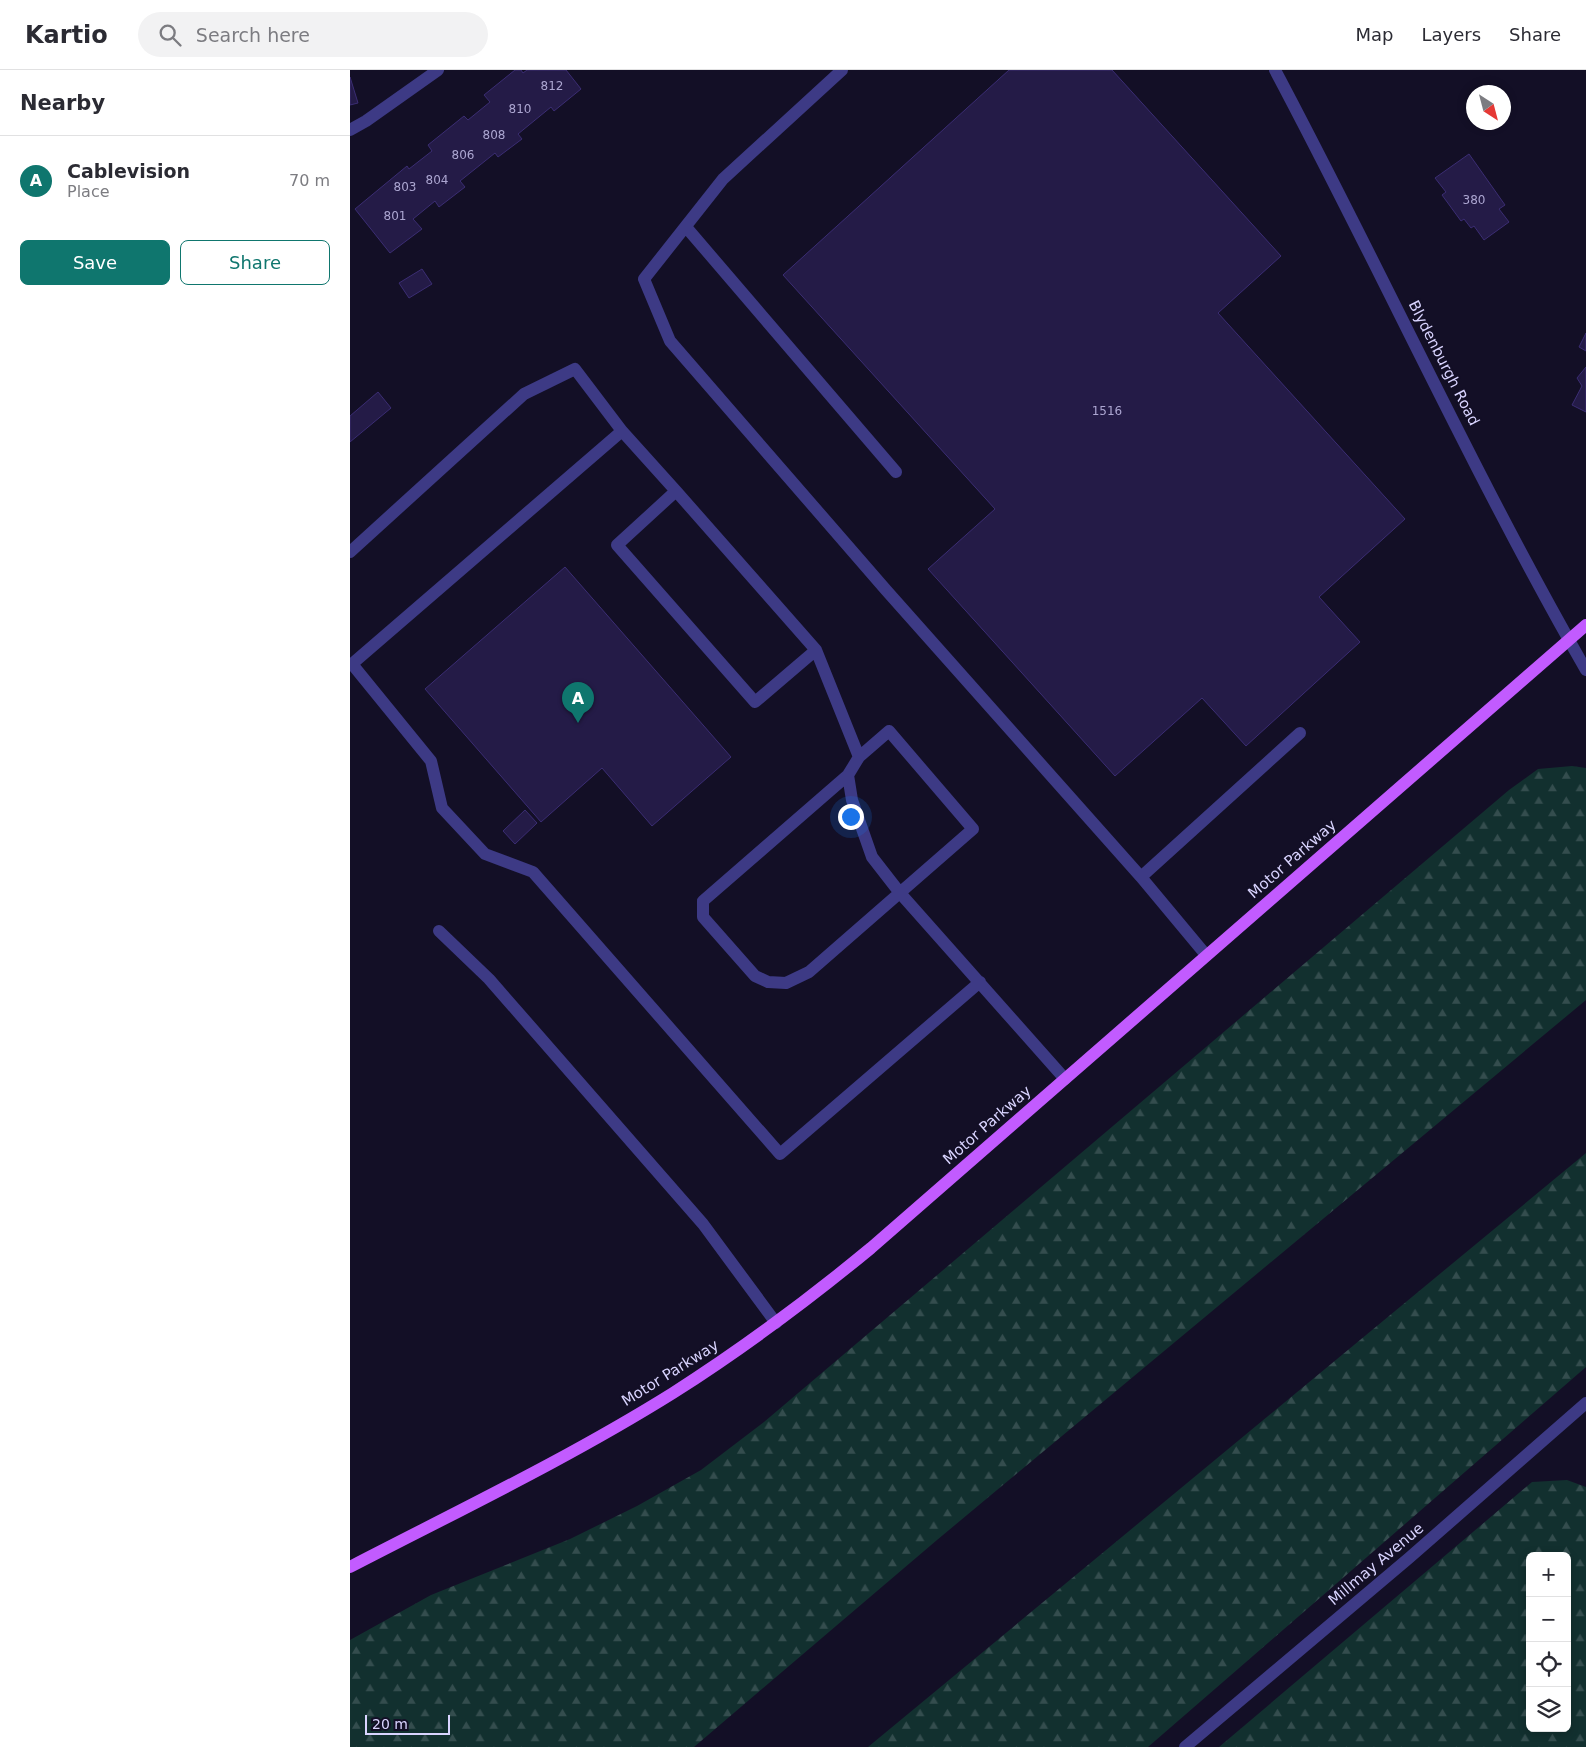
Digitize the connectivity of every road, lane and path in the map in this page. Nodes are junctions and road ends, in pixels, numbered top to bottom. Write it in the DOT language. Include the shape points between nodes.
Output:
graph roads {
  1 [pos="438,70"];
  2 [pos="842,70"];
  3 [pos="1275,70"];
  4 [pos="350,130"];
  5 [pos="686,227"];
  6 [pos="622,431"];
  7 [pos="896,472"];
  8 [pos="676,491"];
  9 [pos="350,552"];
  10 [pos="1586,626"];
  11 [pos="1569,640"];
  12 [pos="816,650"];
  13 [pos="351,662"];
  14 [pos="1586,670"];
  15 [pos="1300,733"];
  16 [pos="859,757"];
  17 [pos="848,774"];
  18 [pos="1141,877"];
  19 [pos="900,893"];
  20 [pos="439,931"];
  21 [pos="1206,955"];
  22 [pos="980,982"];
  23 [pos="1065,1079"];
  24 [pos="776,1323"];
  25 [pos="1586,1403"];
  26 [pos="350,1567"];
  27 [pos="1185,1747"];
  1 -- 4 [label="street"];
  2 -- 5 [label="street" via="724,179"];
  3 -- 11 [label="street, Blydenburgh Road" via="1521,554"];
  5 -- 7 [label="street"];
  5 -- 18 [label="street" via="644,279 670,341"];
  6 -- 8 [label="street"];
  6 -- 9 [label="street" via="574,369 524,394"];
  6 -- 13 [label="street"];
  8 -- 12 [label="street"];
  8 -- 12 [label="street" via="617,545 755,702"];
  10 -- 11 [label="main road, Motor Parkway"];
  11 -- 14 [label="street, Blydenburgh Road"];
  11 -- 21 [label="main road, Motor Parkway"];
  12 -- 16 [label="street"];
  13 -- 22 [label="street" via="431,761 442,808 485,854 534,872 780,1154"];
  15 -- 18 [label="street"];
  16 -- 17 [label="street"];
  16 -- 19 [label="street" via="889,731 973,829"];
  17 -- 19 [label="street" via="852,800 872,856"];
  17 -- 19 [label="street" via="703,902 703,917 755,976 768,982 786,983 809,972"];
  18 -- 21 [label="street"];
  19 -- 22 [label="street"];
  20 -- 24 [label="street" via="489,978 703,1224"];
  21 -- 23 [label="main road, Motor Parkway"];
  22 -- 23 [label="street"];
  23 -- 24 [label="main road, Motor Parkway" via="871,1248"];
  24 -- 26 [label="main road, Motor Parkway" via="672,1393 579,1448"];
  25 -- 27 [label="street, Millmay Avenue"];
}
